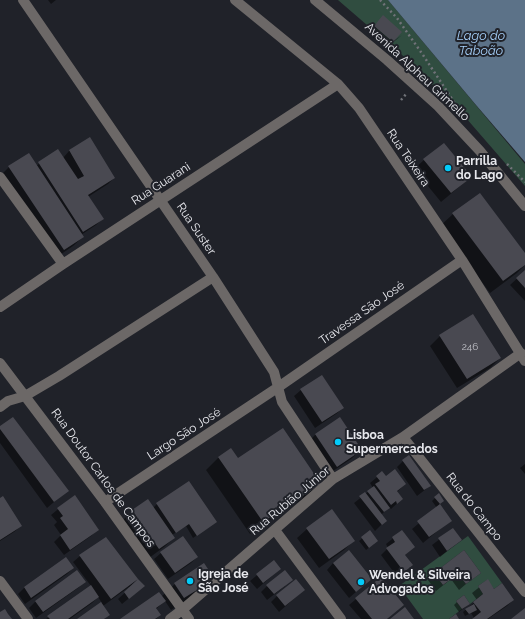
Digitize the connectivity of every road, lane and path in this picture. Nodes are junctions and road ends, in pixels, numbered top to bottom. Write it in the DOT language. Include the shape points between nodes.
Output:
graph roads {
  1 [pos="24,0"];
  2 [pos="235,0"];
  3 [pos="315,0"];
  4 [pos="380,0"];
  5 [pos="338,84"];
  6 [pos="461,112"];
  7 [pos="502,159"];
  8 [pos="0,177"];
  9 [pos="525,182"];
  10 [pos="161,200"];
  11 [pos="525,206"];
  12 [pos="462,260"];
  13 [pos="63,264"];
  14 [pos="213,277"];
  15 [pos="0,307"];
  16 [pos="523,357"];
  17 [pos="0,363"];
  18 [pos="277,388"];
  19 [pos="25,396"];
  20 [pos="0,407"];
  21 [pos="403,437"];
  22 [pos="333,479"];
  23 [pos="105,502"];
  24 [pos="275,530"];
  25 [pos="0,581"];
  26 [pos="525,592"];
  27 [pos="182,610"];
  28 [pos="28,619"];
  29 [pos="170,619"];
  30 [pos="189,619"];
  31 [pos="341,619"];
  1 -- 10 [label="street, Rua Suster"];
  2 -- 5 [label="street, Rua Teixeira"];
  3 -- 11 [label="street, Avenida Alpheu Grimello" via="438,106 480,151"];
  4 -- 6 [label="path" via="397,18"];
  5 -- 10 [label="street, Rua Guarani"];
  5 -- 12 [label="street, Rua Teixeira" via="359,108"];
  7 -- 9 [label="path"];
  8 -- 13 [label="street"];
  10 -- 13 [label="street, Rua Guarani"];
  10 -- 14 [label="street, Rua Suster"];
  12 -- 16 [label="street, Rua Teixeira"];
  12 -- 18 [label="street, Travessa São José"];
  13 -- 15 [label="street, Rua Guarani"];
  14 -- 18 [label="street, Rua Suster" via="274,372"];
  14 -- 19 [label="street"];
  16 -- 21 [label="street, Rua Rubião Júnior"];
  17 -- 19 [label="street, Rua Doutor Carlos de Campos"];
  18 -- 22 [label="street, Rua Suster" via="282,402"];
  18 -- 23 [label="street, Largo São José"];
  19 -- 20 [label="street"];
  19 -- 23 [label="street, Rua Doutor Carlos de Campos"];
  21 -- 22 [label="street, Rua Rubião Júnior"];
  21 -- 26 [label="street, Rua do Campo"];
  22 -- 24 [label="street, Rua Rubião Júnior"];
  23 -- 27 [label="street, Rua Doutor Carlos de Campos"];
  24 -- 27 [label="street, Rua Rubião Júnior"];
  24 -- 31 [label="street"];
  25 -- 28 [label="street"];
  27 -- 29 [label="street, Rua Rubião Júnior"];
  27 -- 30 [label="street, Rua Doutor Carlos de Campos"];
}
